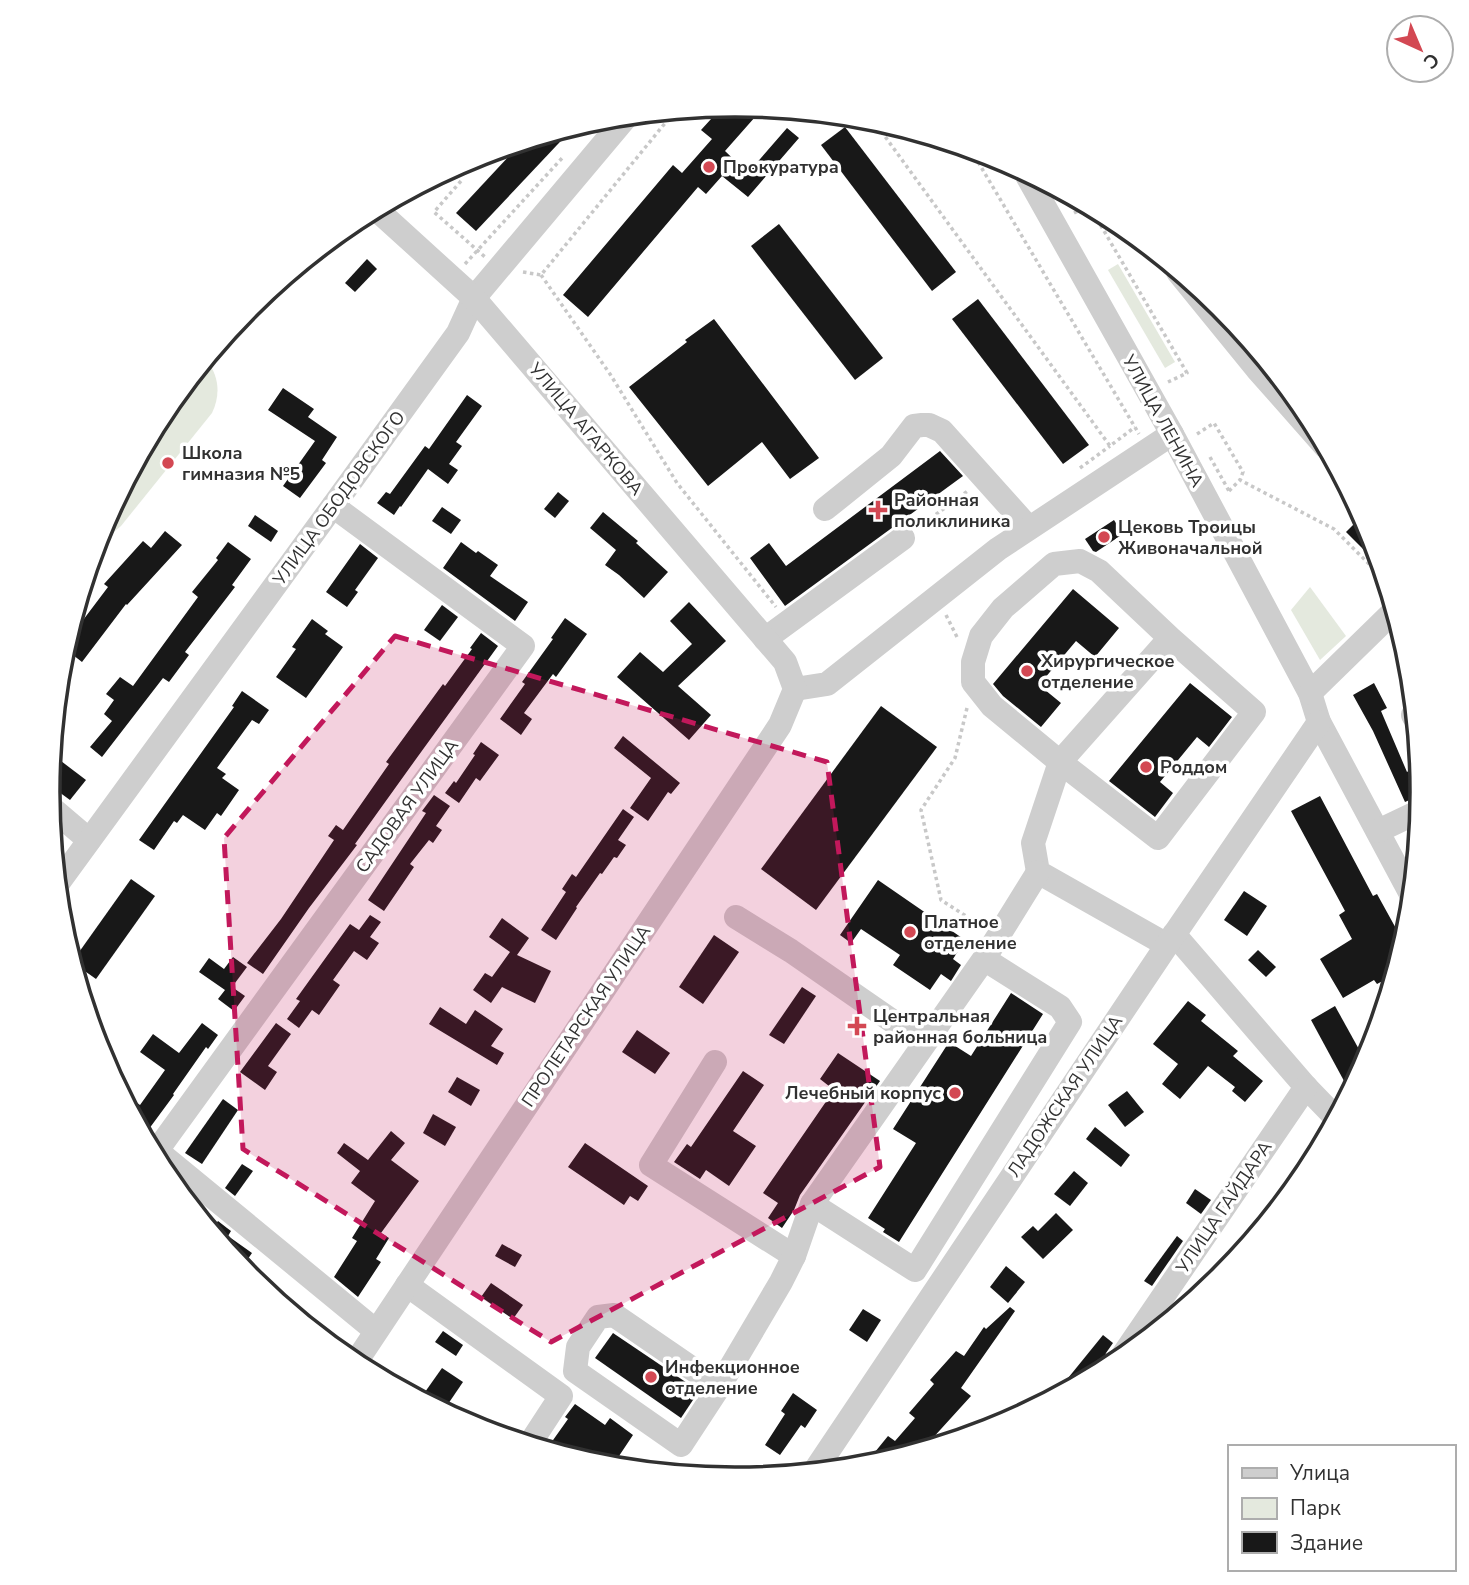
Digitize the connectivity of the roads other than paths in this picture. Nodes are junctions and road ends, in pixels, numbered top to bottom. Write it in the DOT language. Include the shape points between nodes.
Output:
graph roads {
  1 [pos="617,128"];
  2 [pos="1032,187"];
  3 [pos="384,216"];
  4 [pos="474,298"];
  5 [pos="1172,434"];
  6 [pos="333,506"];
  7 [pos="825,509"];
  8 [pos="1030,528"];
  9 [pos="904,538"];
  10 [pos="1386,619"];
  11 [pos="1170,638"];
  12 [pos="765,639"];
  13 [pos="795,689"];
  14 [pos="1310,694"];
  15 [pos="1319,722"];
  16 [pos="1060,762"];
  17 [pos="61,816"];
  18 [pos="1409,816"];
  19 [pos="1378,831"];
  20 [pos="89,840"];
  21 [pos="1038,872"];
  22 [pos="64,874"];
  23 [pos="1404,881"];
  24 [pos="736,917"];
  25 [pos="1171,940"];
  26 [pos="984,959"];
  27 [pos="924,1043"];
  28 [pos="715,1062"];
  29 [pos="1306,1087"];
  30 [pos="1329,1111"];
  31 [pos="160,1147"];
  32 [pos="174,1169"];
  33 [pos="812,1204"];
  34 [pos="794,1256"];
  35 [pos="407,1285"];
  36 [pos="376,1331"];
  37 [pos="1138,1333"];
  38 [pos="360,1355"];
  39 [pos="719,1387"];
  40 [pos="534,1437"];
  41 [pos="821,1462"];
  1 -- 4 [label="street, УЛИЦА ОБОДОВСКОГО"];
  2 -- 5 [label="street, УЛИЦА ЛЕНИНА"];
  3 -- 4 [label="street, УЛИЦА АГАРКОВА"];
  4 -- 6 [label="street, УЛИЦА ОБОДОВСКОГО" via="457,333"];
  4 -- 12 [label="street, УЛИЦА АГАРКОВА"];
  5 -- 8 [label="street"];
  5 -- 14 [label="street, УЛИЦА ЛЕНИНА"];
  6 -- 20 [label="street, УЛИЦА ОБОДОВСКОГО"];
  6 -- 31 [label="street, САДОВАЯ УЛИЦА" via="523,646"];
  7 -- 8 [label="street" via="891,456 914,426 922,425 942,431"];
  8 -- 13 [label="street" via="827,684"];
  9 -- 12 [label="street"];
  10 -- 14 [label="street"];
  11 -- 16 [label="street"];
  11 -- 16 [label="street" via="1254,712 1158,838"];
  11 -- 16 [label="street" via="1099,571 1080,561 1054,565 1003,608 981,636 973,682 992,706"];
  12 -- 13 [label="street, УЛИЦА АГАРКОВА" via="785,662"];
  13 -- 35 [label="street, ПРОЛЕТАРСКАЯ УЛИЦА" via="780,724"];
  14 -- 15 [label="street, УЛИЦА ЛЕНИНА"];
  15 -- 19 [label="street, УЛИЦА ЛЕНИНА"];
  15 -- 25 [label="street, ЛАДОЖСКАЯ УЛИЦА"];
  16 -- 21 [label="street" via="1033,843"];
  17 -- 20 [label="street"];
  18 -- 19 [label="street"];
  19 -- 23 [label="street, УЛИЦА ЛЕНИНА"];
  20 -- 22 [label="street, УЛИЦА ОБОДОВСКОГО"];
  21 -- 25 [label="street"];
  21 -- 26 [label="street"];
  24 -- 27 [label="street"];
  25 -- 29 [label="street"];
  25 -- 41 [label="street, ЛАДОЖСКАЯ УЛИЦА"];
  26 -- 27 [label="street"];
  26 -- 33 [label="street" via="1060,1007 1070,1022 915,1270"];
  27 -- 33 [label="street"];
  28 -- 34 [label="street" via="651,1165"];
  29 -- 30 [label="street"];
  29 -- 37 [label="street, УЛИЦА ГАЙДАРА"];
  32 -- 36 [label="street"];
  33 -- 34 [label="street"];
  34 -- 39 [label="street"];
  35 -- 36 [label="street, ПРОЛЕТАРСКАЯ УЛИЦА"];
  35 -- 40 [label="street" via="561,1396"];
  36 -- 38 [label="street, ПРОЛЕТАРСКАЯ УЛИЦА"];
  39 -- 39 [label="street" via="681,1445 575,1371 578,1347 598,1317 614,1315"];
}
